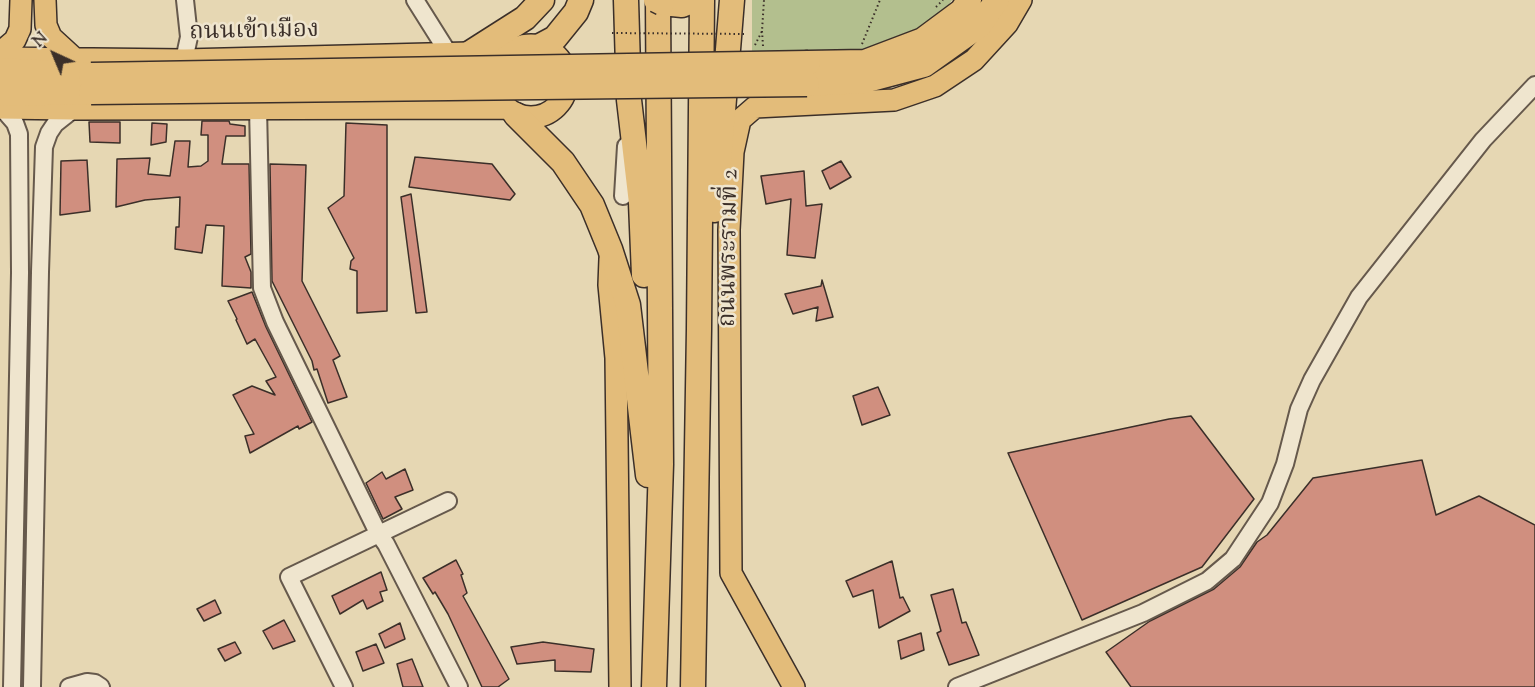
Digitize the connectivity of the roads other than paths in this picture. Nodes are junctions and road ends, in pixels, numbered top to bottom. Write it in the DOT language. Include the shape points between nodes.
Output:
graph roads {
  1 [pos="21,0"];
  2 [pos="45,0"];
  3 [pos="185,0"];
  4 [pos="415,0"];
  5 [pos="542,0"];
  6 [pos="581,0"];
  7 [pos="626,0"];
  8 [pos="657,0"];
  9 [pos="694,0"];
  10 [pos="702,0"];
  11 [pos="732,0"];
  12 [pos="969,0"];
  13 [pos="997,0"];
  14 [pos="1021,0"];
  15 [pos="540,46"];
  16 [pos="509,52"];
  17 [pos="460,53"];
  18 [pos="0,56"];
  19 [pos="184,60"];
  20 [pos="627,63"];
  21 [pos="563,65"];
  22 [pos="0,70"];
  23 [pos="807,73"];
  24 [pos="86,76"];
  25 [pos="1535,85"];
  26 [pos="566,89"];
  27 [pos="629,94"];
  28 [pos="1,103"];
  29 [pos="258,108"];
  30 [pos="74,110"];
  31 [pos="511,111"];
  32 [pos="623,196"];
  33 [pos="610,249"];
  34 [pos="40,272"];
  35 [pos="20,273"];
  36 [pos="699,329"];
  37 [pos="695,463"];
  38 [pos="661,464"];
  39 [pos="448,501"];
  40 [pos="378,533"];
  41 [pos="658,561"];
  42 [pos="694,603"];
  43 [pos="12,687"];
  44 [pos="32,687"];
  45 [pos="69,687"];
  46 [pos="101,687"];
  47 [pos="344,687"];
  48 [pos="459,687"];
  49 [pos="620,687"];
  50 [pos="654,687"];
  51 [pos="693,687"];
  52 [pos="705,687"];
  53 [pos="795,687"];
  54 [pos="957,687"];
  1 -- 18 [label="main road" via="20,29"];
  2 -- 24 [label="main road" via="51,37"];
  3 -- 19 [label="street" via="189,38"];
  4 -- 17 [label="street"];
  5 -- 17 [label="highway" via="525,18"];
  6 -- 15 [label="highway" via="555,38"];
  7 -- 20 [label="highway"];
  8 -- 9 [label="highway" via="682,5"];
  8 -- 38 [label="highway"];
  10 -- 36 [label="highway, ถนนพระรามที่ 2"];
  11 -- 36 [label="highway" via="711,248"];
  12 -- 23 [label="highway" via="962,11 923,40 865,62"];
  13 -- 23 [label="highway" via="980,25 924,65 864,81"];
  14 -- 53 [label="main road, ถนนพระรามที่ 2" via="1007,24 974,60 935,86 894,100 755,107 740,120 733,152 729,230 731,573"];
  15 -- 16 [label="main road, ถนนเข้าเมือง" via="521,46"];
  15 -- 21 [label="main road" via="556,55"];
  16 -- 17 [label="main road, ถนนเข้าเมือง"];
  16 -- 31 [label="main road" via="494,79 495,90"];
  17 -- 19 [label="main road, ถนนเข้าเมือง"];
  18 -- 24 [label="main road, ถนนเข้าเมือง"];
  19 -- 24 [label="main road, ถนนเข้าเมือง"];
  20 -- 21 [label="highway"];
  20 -- 27 [label="highway"];
  21 -- 26 [label="main road"];
  22 -- 24 [label="highway"];
  23 -- 24 [label="highway, bridge"];
  24 -- 28 [label="highway"];
  25 -- 54 [label="street" via="1483,140 1359,297 1299,409 1270,503 1233,559 1207,581 1143,614"];
  26 -- 27 [label="highway"];
  26 -- 31 [label="main road" via="553,110 541,116 529,118"];
  27 -- 32 [label="street"];
  27 -- 38 [label="highway"];
  28 -- 30 [label="main road"];
  28 -- 35 [label="street" via="19,134"];
  29 -- 30 [label="main road"];
  29 -- 31 [label="main road"];
  29 -- 40 [label="street" via="262,288"];
  30 -- 34 [label="street" via="56,124 44,147"];
  31 -- 33 [label="highway" via="563,162 592,205"];
  33 -- 41 [label="highway" via="628,305"];
  33 -- 49 [label="main road" via="616,358"];
  34 -- 35 [label="street"];
  34 -- 44 [label="street"];
  35 -- 43 [label="street"];
  36 -- 37 [label="highway, ถนนพระรามที่ 2"];
  37 -- 38 [label="highway"];
  37 -- 42 [label="highway, ถนนพระรามที่ 2"];
  38 -- 41 [label="highway"];
  39 -- 40 [label="street"];
  40 -- 47 [label="street" via="289,577"];
  40 -- 48 [label="street"];
  41 -- 50 [label="highway"];
  42 -- 51 [label="highway, ถนนพระรามที่ 2"];
  42 -- 52 [label="highway"];
  45 -- 46 [label="street" via="87,682"];
}
